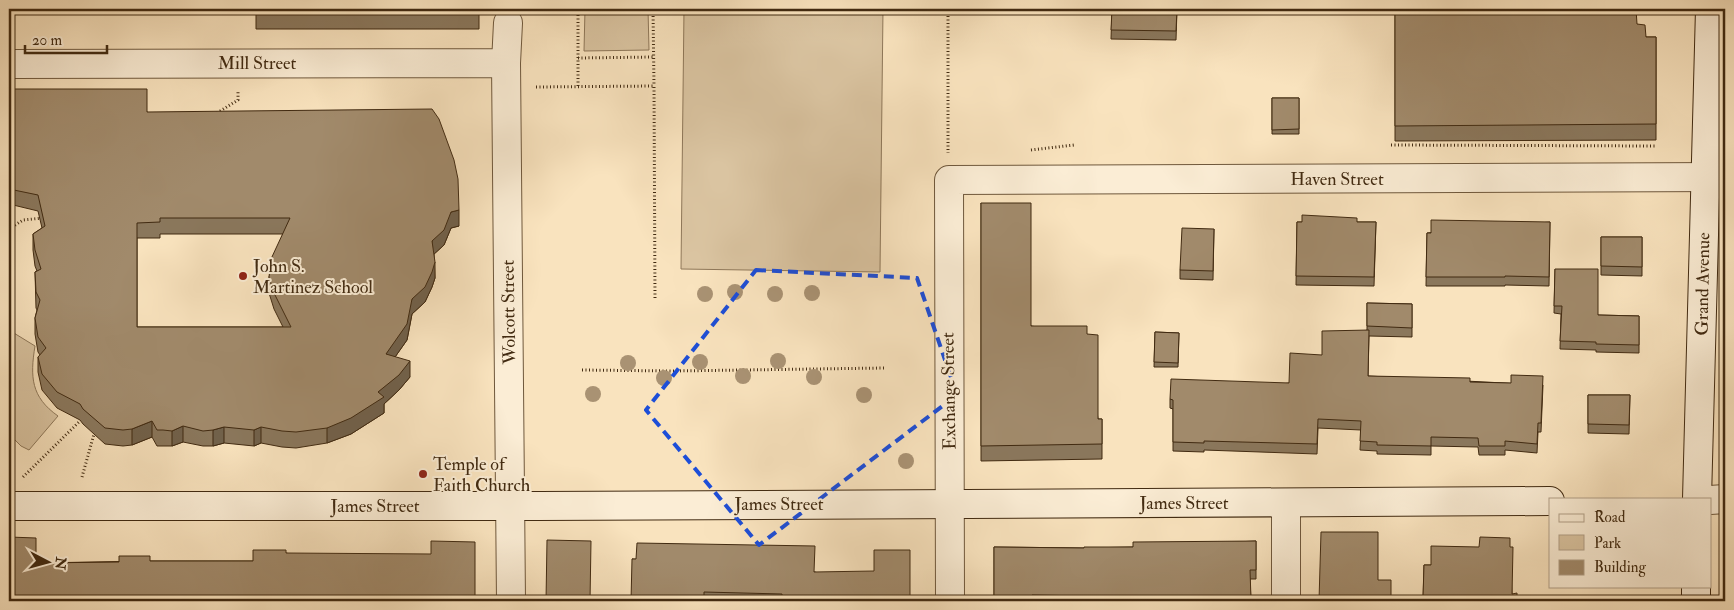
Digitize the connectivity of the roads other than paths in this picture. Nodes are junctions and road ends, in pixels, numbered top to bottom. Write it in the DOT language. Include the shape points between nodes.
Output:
graph roads {
  1 [pos="1710,9"];
  2 [pos="508,23"];
  3 [pos="506,63"];
  4 [pos="9,64"];
  5 [pos="1715,178"];
  6 [pos="948,180"];
  7 [pos="1697,498"];
  8 [pos="1712,500"];
  9 [pos="1725,500"];
  10 [pos="1549,501"];
  11 [pos="950,503"];
  12 [pos="1286,503"];
  13 [pos="9,506"];
  14 [pos="510,506"];
  15 [pos="1696,588"];
  16 [pos="511,601"];
  17 [pos="950,601"];
  18 [pos="1286,601"];
  19 [pos="1696,601"];
  1 -- 5 [label="street, Grand Avenue"];
  2 -- 3 [label="street, Wolcott Street"];
  3 -- 4 [label="street, Mill Street"];
  3 -- 14 [label="street, Wolcott Street"];
  5 -- 6 [label="street, Haven Street"];
  5 -- 7 [label="street, Grand Avenue"];
  6 -- 11 [label="street, Exchange Street"];
  8 -- 9 [label="street"];
  10 -- 12 [label="street, James Street"];
  11 -- 12 [label="street, James Street"];
  11 -- 14 [label="street, James Street"];
  11 -- 17 [label="street, Exchange Street"];
  12 -- 18 [label="street"];
  13 -- 14 [label="street, James Street"];
  14 -- 16 [label="street, Wolcott Street"];
  15 -- 19 [label="street"];
}
